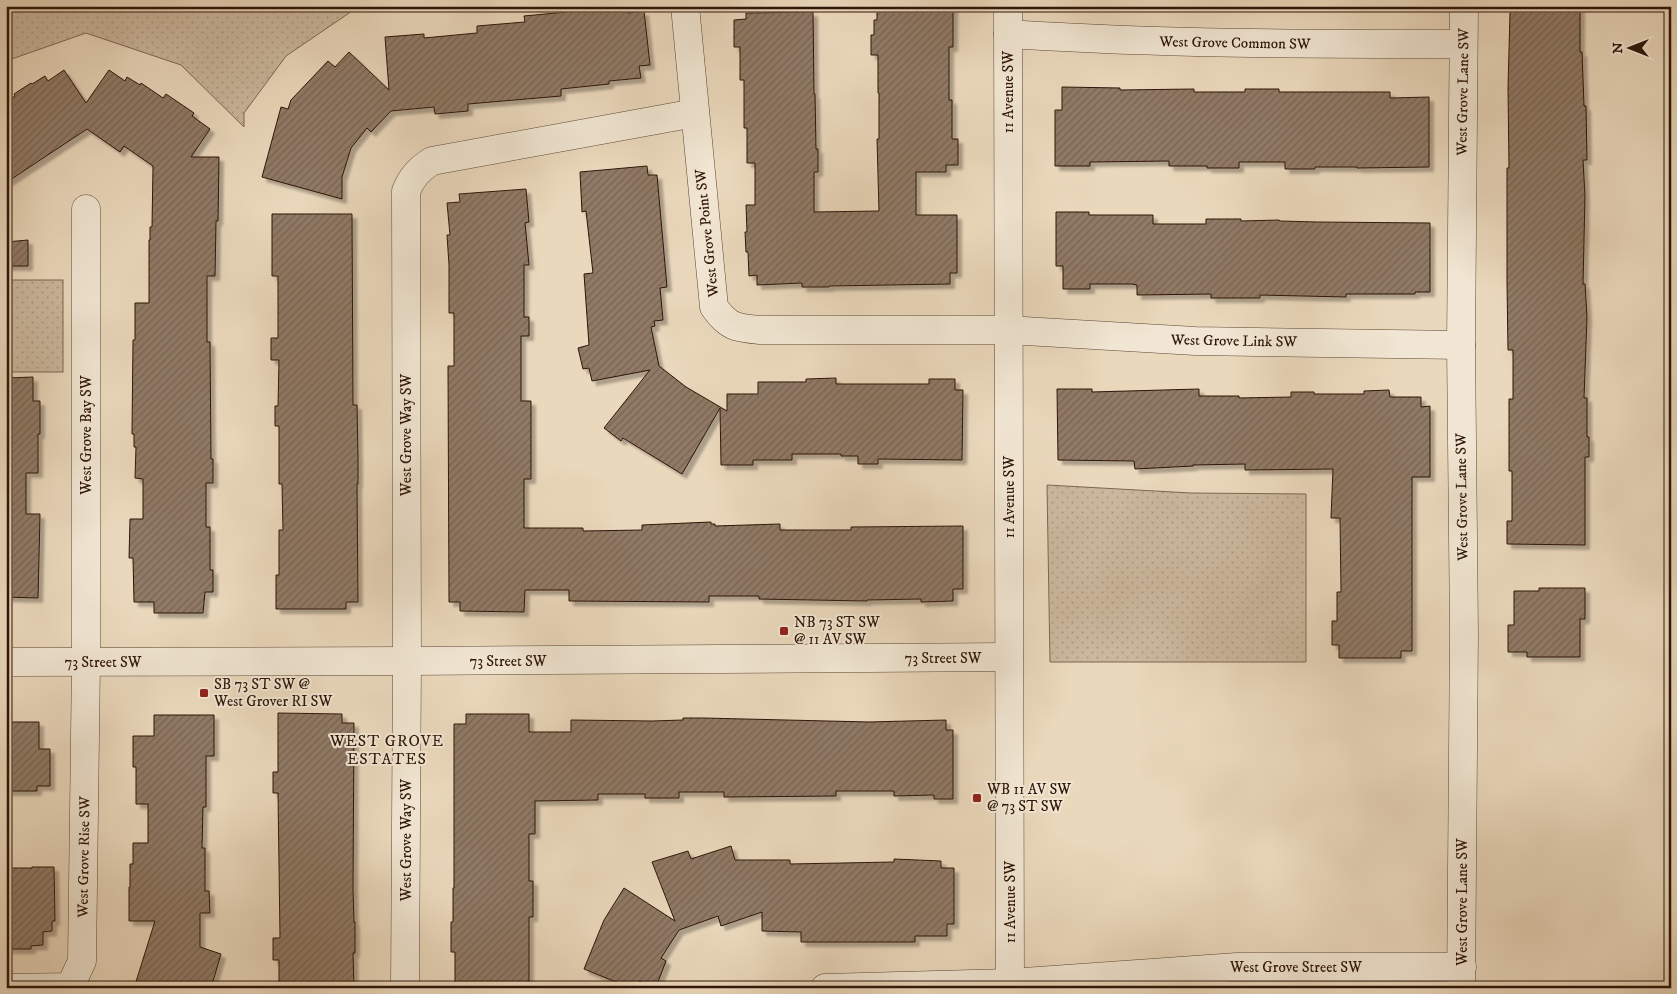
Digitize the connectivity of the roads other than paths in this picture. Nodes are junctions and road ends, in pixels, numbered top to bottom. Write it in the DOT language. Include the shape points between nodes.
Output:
graph roads {
  1 [pos="685,6"];
  2 [pos="1008,6"];
  3 [pos="1464,6"];
  4 [pos="1008,34"];
  5 [pos="1463,44"];
  6 [pos="695,114"];
  7 [pos="86,209"];
  8 [pos="1008,330"];
  9 [pos="1461,344"];
  10 [pos="1009,657"];
  11 [pos="407,661"];
  12 [pos="6,662"];
  13 [pos="86,662"];
  14 [pos="1461,977"];
  15 [pos="1010,985"];
  16 [pos="6,988"];
  17 [pos="405,988"];
  18 [pos="825,988"];
  1 -- 6 [label="street, West Grove Point SW"];
  2 -- 4 [label="street, 11 Avenue SW"];
  3 -- 5 [label="street, West Grove Lane SW"];
  4 -- 5 [label="street, West Grove Common SW" via="1094,40"];
  4 -- 8 [label="street, 11 Avenue SW"];
  5 -- 9 [label="street, West Grove Lane SW"];
  6 -- 8 [label="street, West Grove Point SW" via="714,306 722,320 738,328 760,330"];
  6 -- 11 [label="street, West Grove Way SW" via="432,161 411,179 405,207"];
  7 -- 13 [label="street, West Grove Bay SW"];
  8 -- 9 [label="street, West Grove Link SW" via="1195,341"];
  8 -- 10 [label="street, 11 Avenue SW"];
  9 -- 14 [label="street, West Grove Lane SW" via="1464,633"];
  10 -- 11 [label="street, 73 Street SW"];
  10 -- 15 [label="street, 11 Avenue SW"];
  11 -- 13 [label="street, 73 Street SW"];
  11 -- 17 [label="street, West Grove Way SW"];
  12 -- 13 [label="street, 73 Street SW"];
  13 -- 16 [label="street, West Grove Rise SW" via="82,961 70,987"];
  14 -- 15 [label="street, West Grove Street SW" via="1236,967"];
  15 -- 18 [label="street, West Grove Street SW"];
}
